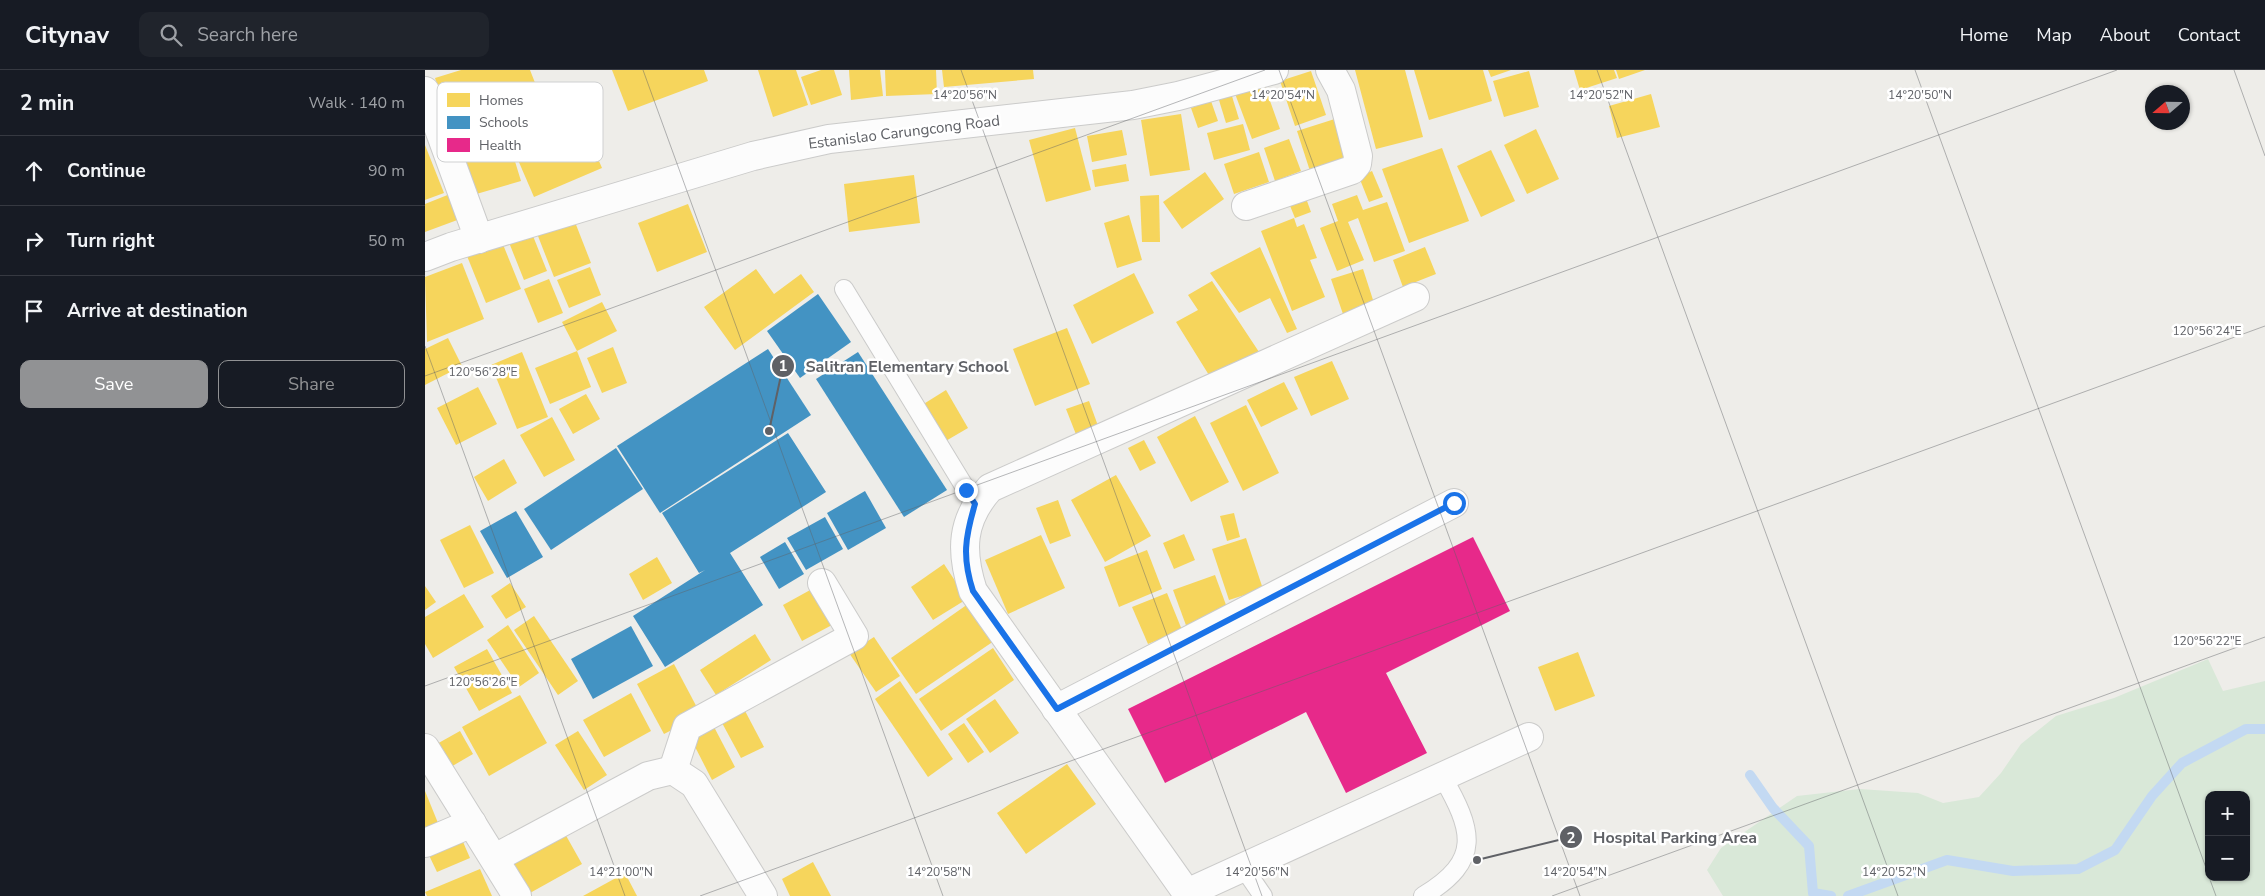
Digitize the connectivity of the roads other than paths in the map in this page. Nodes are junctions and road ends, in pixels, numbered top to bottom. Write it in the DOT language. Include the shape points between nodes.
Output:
graph roads {
  1 [pos="1270,70"];
  2 [pos="1330,70"];
  3 [pos="425,91"];
  4 [pos="437,124"];
  5 [pos="451,162"];
  6 [pos="1246,206"];
  7 [pos="479,239"];
  8 [pos="425,257"];
  9 [pos="844,289"];
  10 [pos="1415,297"];
  11 [pos="1454,503"];
  12 [pos="975,504"];
  13 [pos="822,583"];
  14 [pos="1057,709"];
  15 [pos="1529,737"];
  16 [pos="425,748"];
  17 [pos="673,770"];
  18 [pos="1442,776"];
  19 [pos="472,823"];
  20 [pos="425,843"];
  21 [pos="495,858"];
  22 [pos="1243,867"];
  23 [pos="1188,894"];
  24 [pos="517,896"];
  25 [pos="763,896"];
  26 [pos="1263,896"];
  27 [pos="1423,896"];
  1 -- 7 [label="street, Estanislao Carungcong Road" via="1133,105 829,139 753,156"];
  2 -- 6 [label="street" via="1341,90 1358,156 1357,164 1352,170"];
  3 -- 4 [label="street"];
  5 -- 7 [label="street"];
  7 -- 8 [label="street, Estanislao Carungcong Road"];
  9 -- 12 [label="lane"];
  10 -- 12 [label="street" via="990,488"];
  11 -- 14 [label="street"];
  12 -- 14 [label="street" via="965,546 966,569 973,591"];
  13 -- 17 [label="street" via="854,636 687,727"];
  14 -- 23 [label="street"];
  15 -- 18 [label="street"];
  16 -- 19 [label="street"];
  17 -- 21 [label="street" via="648,776"];
  17 -- 25 [label="street" via="694,784"];
  18 -- 22 [label="street"];
  18 -- 27 [label="lane" via="1466,823 1467,846 1461,865 1445,883"];
  19 -- 20 [label="street"];
  19 -- 21 [label="street"];
  21 -- 24 [label="street"];
  22 -- 23 [label="street"];
  22 -- 26 [label="lane"];
}
